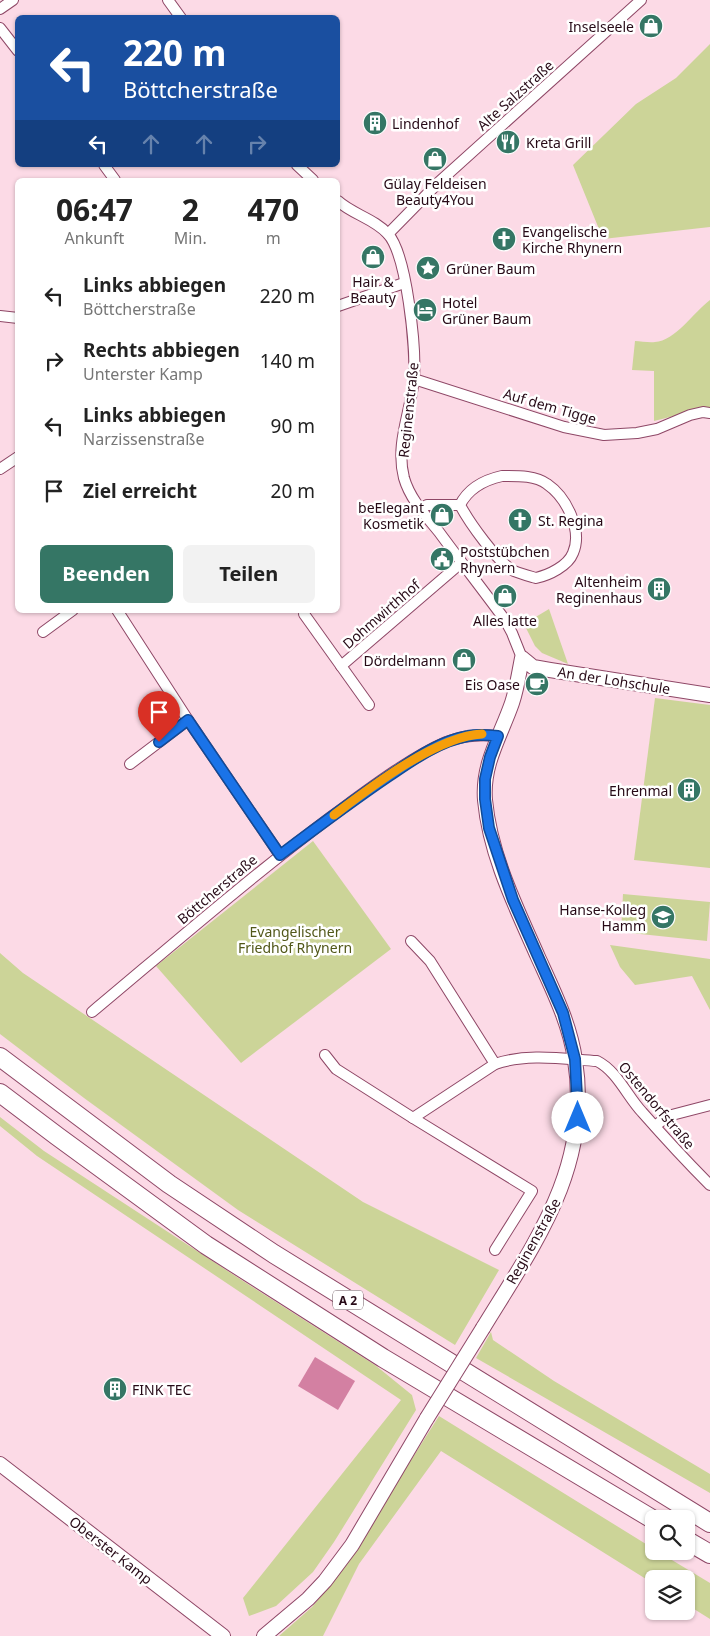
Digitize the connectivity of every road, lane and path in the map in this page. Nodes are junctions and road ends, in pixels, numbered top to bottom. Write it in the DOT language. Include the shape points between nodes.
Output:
graph roads {
  1 [pos="13,0"];
  2 [pos="168,0"];
  3 [pos="641,0"];
  4 [pos="0,9"];
  5 [pos="179,15"];
  6 [pos="0,28"];
  7 [pos="15,47"];
  8 [pos="105,167"];
  9 [pos="299,167"];
  10 [pos="114,178"];
  11 [pos="311,178"];
  12 [pos="340,202"];
  13 [pos="388,234"];
  14 [pos="404,283"];
  15 [pos="340,305"];
  16 [pos="0,316"];
  17 [pos="15,318"];
  18 [pos="414,378"];
  19 [pos="710,413"];
  20 [pos="15,459"];
  21 [pos="0,470"];
  22 [pos="460,505"];
  23 [pos="421,509"];
  24 [pos="462,563"];
  25 [pos="69,613"];
  26 [pos="119,613"];
  27 [pos="304,614"];
  28 [pos="43,632"];
  29 [pos="522,658"];
  30 [pos="341,666"];
  31 [pos="710,695"];
  32 [pos="370,705"];
  33 [pos="188,720"];
  34 [pos="498,736"];
  35 [pos="130,764"];
  36 [pos="280,855"];
  37 [pos="411,941"];
  38 [pos="92,1012"];
  39 [pos="325,1054"];
  40 [pos="0,1058"];
  41 [pos="575,1059"];
  42 [pos="495,1064"];
  43 [pos="0,1093"];
  44 [pos="710,1105"];
  45 [pos="413,1118"];
  46 [pos="655,1126"];
  47 [pos="710,1185"];
  48 [pos="495,1250"];
  49 [pos="0,1464"];
  50 [pos="645,1515"];
  51 [pos="710,1523"];
  52 [pos="695,1545"];
  53 [pos="710,1554"];
  54 [pos="223,1636"];
  55 [pos="264,1636"];
  1 -- 4 [label="street"];
  2 -- 5 [label="street"];
  3 -- 13 [label="street, Alte Salzstraße" via="439,182"];
  6 -- 7 [label="street"];
  8 -- 10 [label="street"];
  9 -- 11 [label="street"];
  12 -- 13 [label="street"];
  13 -- 14 [label="street, Reginenstraße" via="395,244"];
  14 -- 15 [label="street"];
  14 -- 18 [label="street, Reginenstraße" via="411,318"];
  16 -- 17 [label="street"];
  18 -- 19 [label="street, Auf dem Tigge" via="564,427 604,435 644,432 690,415"];
  18 -- 23 [label="street, Reginenstraße" via="402,437 402,461 407,486"];
  20 -- 21 [label="street"];
  22 -- 22 [label="street" via="470,523 512,570 536,578 543,577 558,570 573,554 576,536 572,519 565,504 546,483 515,476 488,479 471,490"];
  22 -- 23 [label="street" via="427,505"];
  23 -- 24 [label="street, Reginenstraße"];
  24 -- 29 [label="street, Reginenstraße" via="505,620"];
  24 -- 30 [label="street, Dohmwirthhof"];
  25 -- 28 [label="street"];
  26 -- 33 [label="street"];
  27 -- 30 [label="street, Dohmwirthhof"];
  29 -- 31 [label="street, An der Lohschule" via="533,667"];
  29 -- 34 [label="street, Reginenstraße" via="513,701"];
  30 -- 32 [label="street, Dohmwirthhof"];
  33 -- 35 [label="street"];
  33 -- 36 [label="street"];
  34 -- 36 [label="street, Böttcherstraße" via="481,734 446,742 352,801"];
  34 -- 41 [label="street, Reginenstraße" via="485,779 489,828 513,900 563,1013"];
  36 -- 38 [label="street, Böttcherstraße"];
  37 -- 42 [label="street" via="430,961"];
  39 -- 45 [label="street" via="336,1069"];
  40 -- 51 [label="highway, A 2" via="169,1184 274,1254"];
  41 -- 42 [label="street, Ostendorfstraße" via="521,1057"];
  41 -- 46 [label="street, Ostendorfstraße" via="605,1065"];
  41 -- 55 [label="street, Reginenstraße, bridge" via="578,1118 570,1162 545,1225 352,1545 325,1581"];
  42 -- 45 [label="street, Ostendorfstraße"];
  43 -- 50 [label="highway, A 2" via="206,1245 383,1358"];
  44 -- 46 [label="street" via="668,1116"];
  45 -- 48 [label="street" via="532,1191"];
  46 -- 47 [label="street, Ostendorfstraße"];
  49 -- 54 [label="street, Oberster Kamp"];
  52 -- 53 [label="highway"];
}
